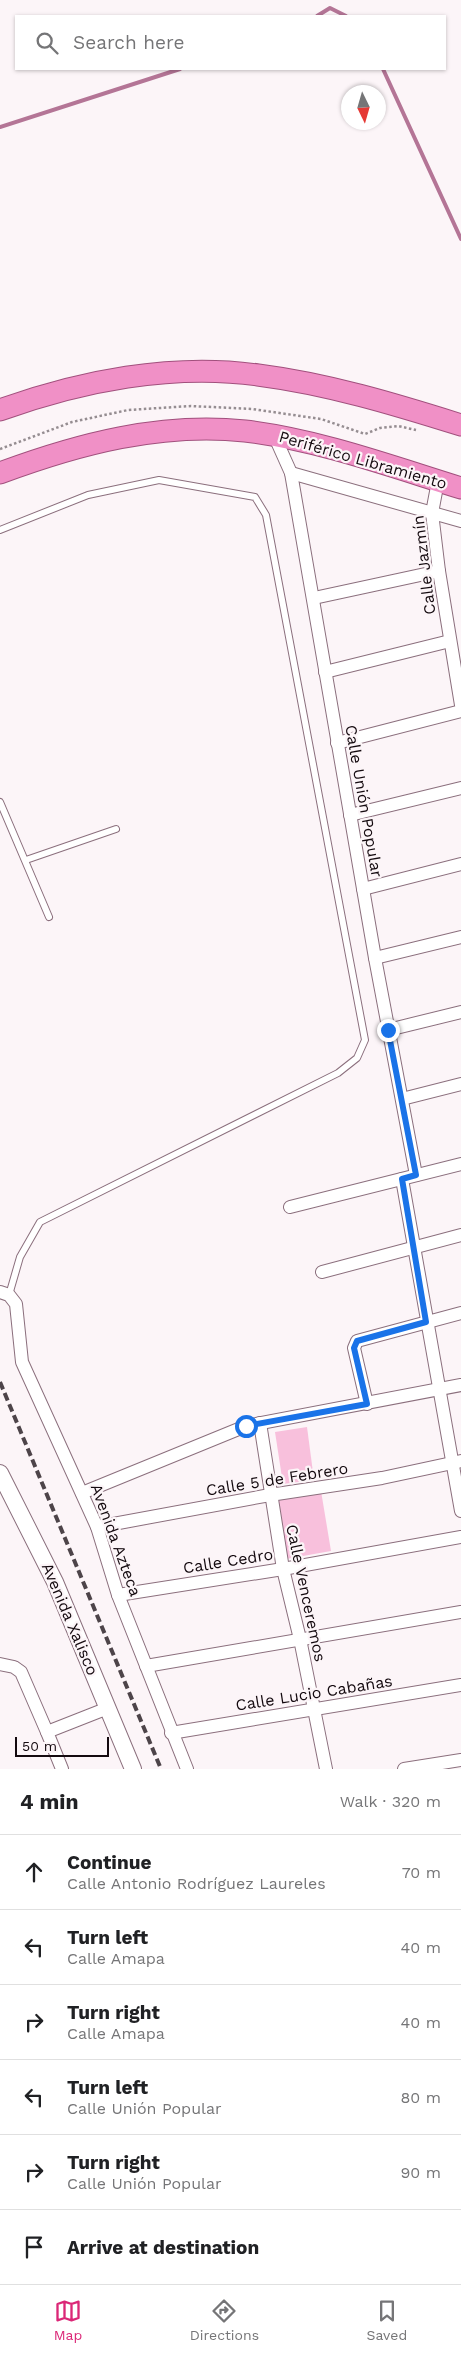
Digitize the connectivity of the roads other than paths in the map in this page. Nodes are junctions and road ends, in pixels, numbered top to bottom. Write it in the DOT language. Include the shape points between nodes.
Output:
graph roads {
  1 [pos="0,410"];
  2 [pos="461,425"];
  3 [pos="274,436"];
  4 [pos="0,472"];
  5 [pos="291,473"];
  6 [pos="438,481"];
  7 [pos="461,488"];
  8 [pos="432,513"];
  9 [pos="461,521"];
  10 [pos="0,530"];
  11 [pos="439,571"];
  12 [pos="314,598"];
  13 [pos="450,641"];
  14 [pos="325,672"];
  15 [pos="461,705"];
  16 [pos="461,711"];
  17 [pos="338,743"];
  18 [pos="461,788"];
  19 [pos="0,802"];
  20 [pos="350,815"];
  21 [pos="116,829"];
  22 [pos="26,860"];
  23 [pos="461,864"];
  24 [pos="363,889"];
  25 [pos="49,917"];
  26 [pos="461,937"];
  27 [pos="375,958"];
  28 [pos="461,1012"];
  29 [pos="388,1030"];
  30 [pos="461,1084"];
  31 [pos="402,1099"];
  32 [pos="461,1164"];
  33 [pos="416,1175"];
  34 [pos="402,1179"];
  35 [pos="290,1207"];
  36 [pos="461,1235"];
  37 [pos="413,1247"];
  38 [pos="322,1272"];
  39 [pos="4,1293"];
  40 [pos="461,1313"];
  41 [pos="426,1322"];
  42 [pos="461,1385"];
  43 [pos="439,1391"];
  44 [pos="367,1404"];
  45 [pos="260,1423"];
  46 [pos="457,1462"];
  47 [pos="0,1473"];
  48 [pos="82,1493"];
  49 [pos="270,1496"];
  50 [pos="461,1511"];
  51 [pos="97,1526"];
  52 [pos="461,1537"];
  53 [pos="283,1569"];
  54 [pos="118,1595"];
  55 [pos="461,1612"];
  56 [pos="300,1639"];
  57 [pos="0,1664"];
  58 [pos="146,1666"];
  59 [pos="461,1685"];
  60 [pos="108,1708"];
  61 [pos="314,1709"];
  62 [pos="47,1732"];
  63 [pos="171,1733"];
  64 [pos="461,1760"];
  65 [pos="62,1769"];
  66 [pos="133,1769"];
  67 [pos="187,1769"];
  68 [pos="326,1769"];
  69 [pos="404,1769"];
  1 -- 2 [label="highway" via="73,388 117,379 214,372 256,374 314,384"];
  3 -- 4 [label="highway, Periférico Libramiento" via="242,431 152,433 102,440"];
  3 -- 5 [label="street, Calle Unión Popular"];
  3 -- 6 [label="highway, Periférico Libramiento" via="309,442"];
  5 -- 8 [label="street"];
  5 -- 12 [label="street, Calle Unión Popular"];
  6 -- 7 [label="highway, Periférico Libramiento"];
  6 -- 8 [label="street, Calle Jazmín"];
  8 -- 9 [label="street"];
  8 -- 11 [label="street, Calle Jazmín"];
  10 -- 39 [label="lane" via="88,495 159,480 255,497 266,514 365,1040 357,1058 338,1073 40,1222"];
  11 -- 12 [label="street"];
  11 -- 13 [label="street, Calle Jazmín"];
  12 -- 14 [label="street, Calle Unión Popular"];
  13 -- 14 [label="street"];
  13 -- 15 [label="street, Calle Jazmín"];
  14 -- 17 [label="street, Calle Unión Popular"];
  16 -- 17 [label="street"];
  17 -- 20 [label="street, Calle Unión Popular"];
  18 -- 20 [label="street"];
  19 -- 22 [label="lane"];
  20 -- 24 [label="street, Calle Unión Popular"];
  21 -- 22 [label="lane"];
  22 -- 25 [label="lane"];
  23 -- 24 [label="street"];
  24 -- 27 [label="street, Calle Unión Popular"];
  26 -- 27 [label="street"];
  27 -- 29 [label="street, Calle Unión Popular"];
  28 -- 29 [label="street"];
  29 -- 31 [label="street, Calle Unión Popular"];
  30 -- 31 [label="street"];
  31 -- 33 [label="street, Calle Unión Popular"];
  32 -- 33 [label="street"];
  33 -- 34 [label="street"];
  34 -- 35 [label="street"];
  34 -- 37 [label="street"];
  36 -- 37 [label="street"];
  37 -- 38 [label="street"];
  37 -- 41 [label="street"];
  39 -- 48 [label="street, Avenida Azteca" via="16,1304 22,1362"];
  40 -- 41 [label="street"];
  41 -- 43 [label="street"];
  41 -- 44 [label="street" via="357,1341 354,1348"];
  42 -- 43 [label="street"];
  43 -- 44 [label="street"];
  43 -- 46 [label="street"];
  44 -- 45 [label="street"];
  45 -- 48 [label="street"];
  45 -- 49 [label="street, Calle Venceremos"];
  46 -- 49 [label="street, Calle 5 de Febrero"];
  46 -- 50 [label="street"];
  47 -- 60 [label="street, Avenida Xalisco" via="55,1582"];
  48 -- 51 [label="street, Avenida Azteca"];
  49 -- 51 [label="street, Calle 5 de Febrero"];
  49 -- 53 [label="street, Calle Venceremos"];
  51 -- 54 [label="street, Avenida Azteca"];
  52 -- 53 [label="street, Calle Cedro"];
  53 -- 54 [label="street, Calle Cedro"];
  53 -- 56 [label="street, Calle Venceremos"];
  54 -- 58 [label="street, Avenida Azteca"];
  55 -- 56 [label="street"];
  56 -- 58 [label="street"];
  56 -- 61 [label="street, Calle Venceremos"];
  57 -- 62 [label="street" via="21,1672"];
  58 -- 63 [label="street, Avenida Azteca"];
  59 -- 61 [label="street, Calle Lucio Cabañas"];
  60 -- 62 [label="street"];
  60 -- 66 [label="street, Avenida Xalisco"];
  61 -- 63 [label="street, Calle Lucio Cabañas"];
  61 -- 68 [label="street, Calle Venceremos"];
  62 -- 65 [label="street"];
  63 -- 67 [label="street, Avenida Azteca"];
  64 -- 69 [label="street"];
}
